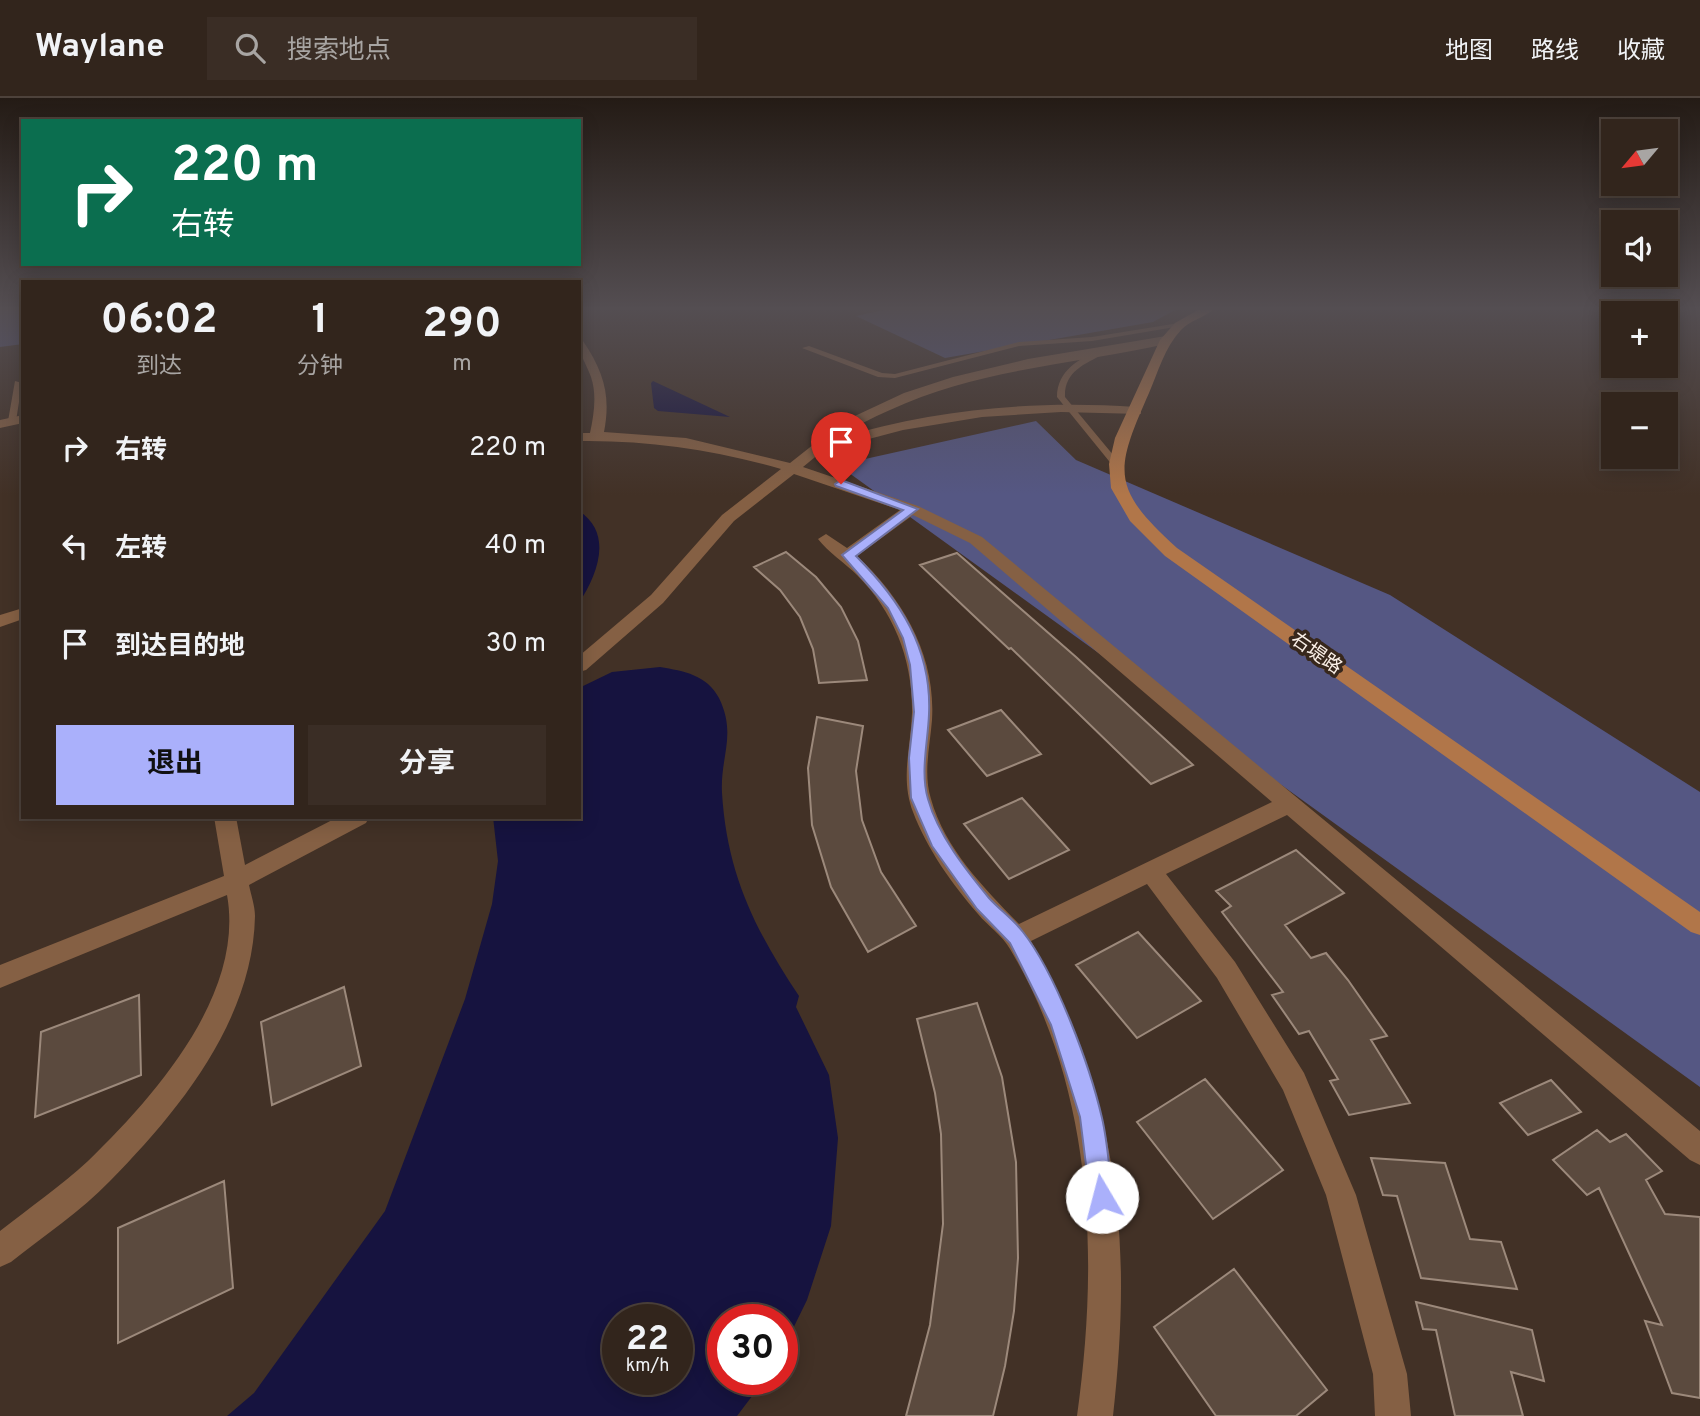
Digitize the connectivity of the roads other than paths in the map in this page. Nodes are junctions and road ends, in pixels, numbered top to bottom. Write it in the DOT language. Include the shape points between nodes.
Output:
graph roads {
  1 [pos="597,372"];
  2 [pos="871,372"];
  3 [pos="912,372"];
  4 [pos="993,372"];
  5 [pos="1069,372"];
  6 [pos="1153,372"];
  7 [pos="18,383"];
  8 [pos="1069,407"];
  9 [pos="1136,411"];
  10 [pos="12,421"];
  11 [pos="588,437"];
  12 [pos="812,451"];
  13 [pos="1116,464"];
  14 [pos="793,467"];
  15 [pos="912,509"];
  16 [pos="826,539"];
  17 [pos="849,555"];
  18 [pos="21,614"];
  19 [pos="0,621"];
  20 [pos="581,664"];
  21 [pos="1287,804"];
  22 [pos="225,819"];
  23 [pos="354,819"];
  24 [pos="1150,872"];
  25 [pos="236,881"];
  26 [pos="1700,925"];
  27 [pos="1016,937"];
  28 [pos="0,978"];
  29 [pos="1700,1150"];
  30 [pos="0,1251"];
  31 [pos="1096,1416"];
  32 [pos="1393,1416"];
  1 -- 11 [label="street" via="603,408"];
  2 -- 3 [label="lane" via="895,376"];
  4 -- 12 [label="street" via="909,396 848,425"];
  5 -- 8 [label="lane" via="1059,388"];
  6 -- 9 [label="main road"];
  7 -- 10 [label="lane"];
  8 -- 9 [label="street"];
  8 -- 12 [label="street" via="941,419"];
  8 -- 13 [label="lane"];
  9 -- 13 [label="main road" via="1122,438"];
  11 -- 14 [label="street" via="714,447"];
  12 -- 14 [label="street"];
  13 -- 26 [label="main road, 右堤路" via="1119,488 1138,521 1171,552"];
  14 -- 15 [label="street"];
  14 -- 20 [label="street" via="729,518 657,599"];
  15 -- 17 [label="street"];
  15 -- 21 [label="street" via="976,540"];
  16 -- 17 [label="street"];
  17 -- 27 [label="street" via="894,607 910,638 918,665 922,712 919,798 938,842 983,904"];
  18 -- 19 [label="street"];
  21 -- 24 [label="street"];
  21 -- 29 [label="street"];
  22 -- 25 [label="street"];
  23 -- 25 [label="street"];
  24 -- 27 [label="street"];
  24 -- 32 [label="street" via="1226,970 1294,1082 1341,1195 1390,1374"];
  25 -- 28 [label="street"];
  25 -- 30 [label="street" via="243,915 235,971 210,1034 162,1101 97,1172"];
  27 -- 31 [label="street" via="1061,1025 1091,1117 1105,1223 1104,1360"];
}
